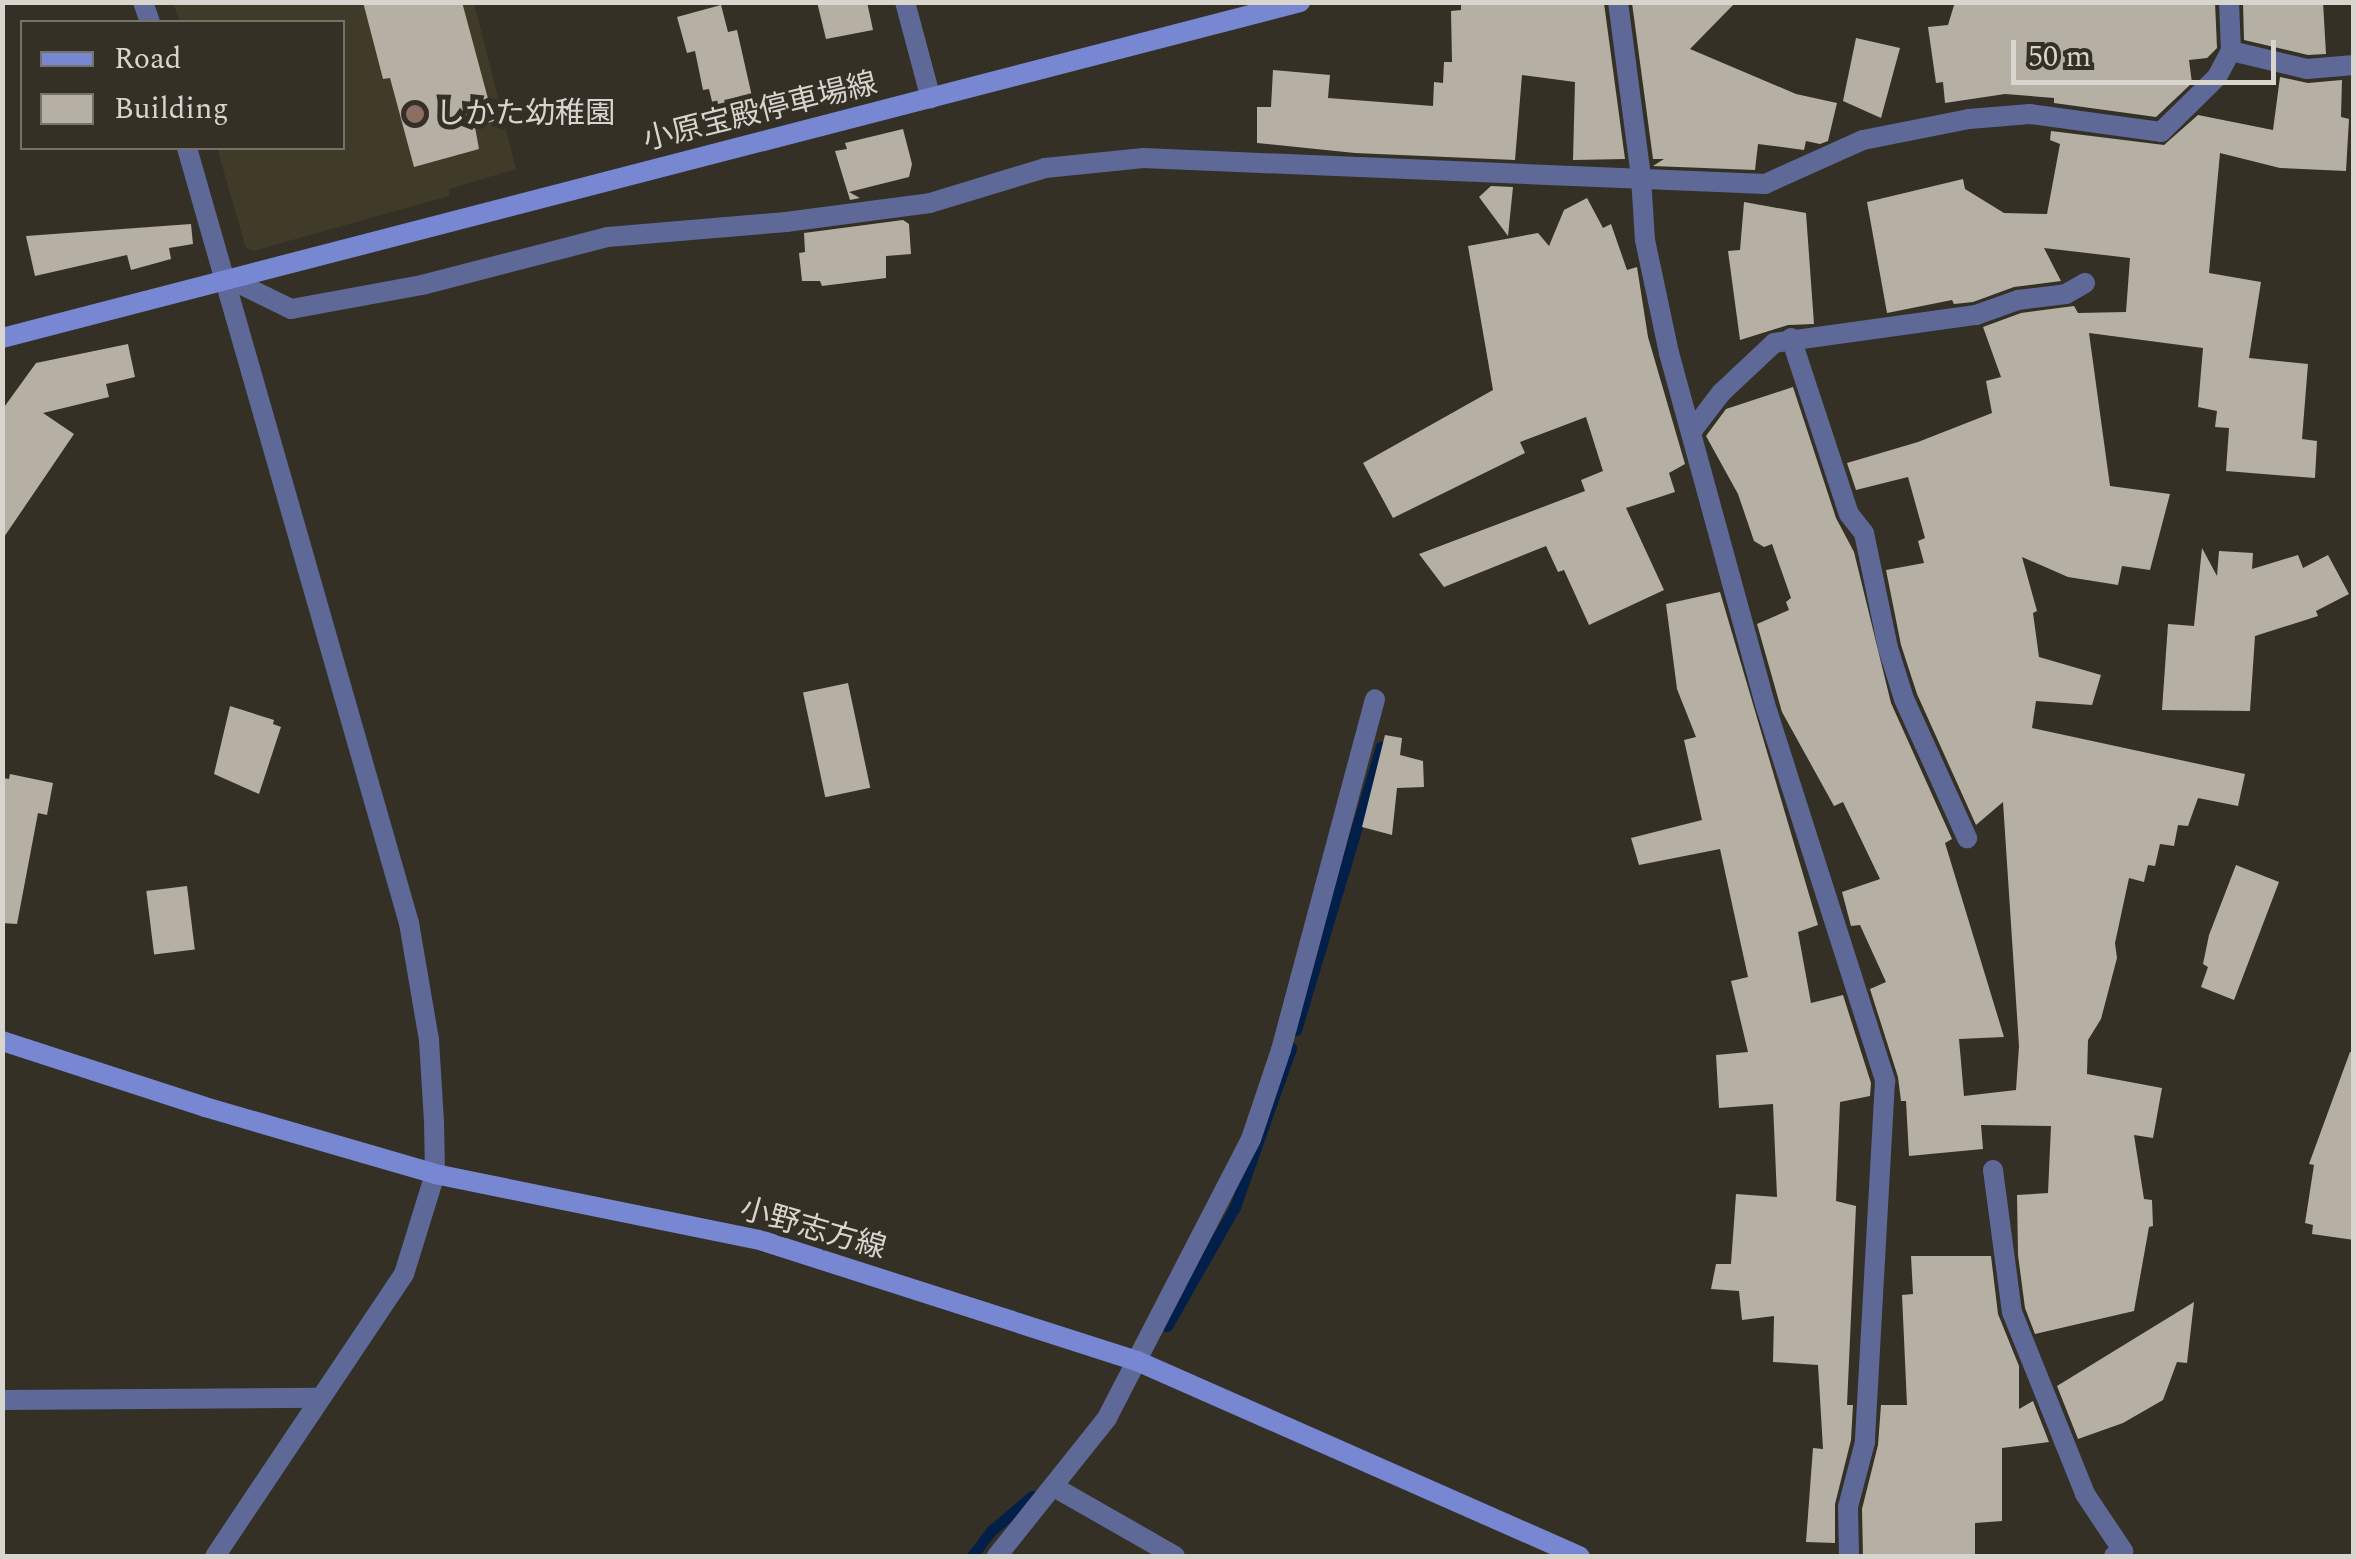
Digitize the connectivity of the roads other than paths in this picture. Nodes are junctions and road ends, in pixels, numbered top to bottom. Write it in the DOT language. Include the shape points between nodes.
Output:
graph roads {
  1 [pos="906,2"];
  2 [pos="1300,2"];
  3 [pos="1618,2"];
  4 [pos="2229,2"];
  5 [pos="2231,51"];
  6 [pos="2354,65"];
  7 [pos="931,99"];
  8 [pos="188,150"];
  9 [pos="1642,177"];
  10 [pos="227,280"];
  11 [pos="2085,282"];
  12 [pos="2,338"];
  13 [pos="1792,338"];
  14 [pos="1692,431"];
  15 [pos="1375,699"];
  16 [pos="1967,838"];
  17 [pos="2,1041"];
  18 [pos="1993,1170"];
  19 [pos="435,1174"];
  20 [pos="1137,1362"];
  21 [pos="317,1398"];
  22 [pos="2,1400"];
  23 [pos="1054,1487"];
  24 [pos="215,1556"];
  25 [pos="997,1556"];
  26 [pos="1175,1556"];
  27 [pos="1580,1556"];
  28 [pos="1849,1556"];
  29 [pos="2114,1556"];
  1 -- 7 [label="street"];
  2 -- 7 [label="main road, 小原宝殿停車場線"];
  3 -- 9 [label="street"];
  4 -- 5 [label="street"];
  5 -- 6 [label="street" via="2307,69"];
  5 -- 9 [label="street" via="2162,132 2030,114 1969,119 1864,140 1765,184"];
  7 -- 10 [label="main road, 小原宝殿停車場線"];
  8 -- 10 [label="street"];
  9 -- 10 [label="street" via="1144,158 1045,168 930,203 608,238 422,285 292,309"];
  9 -- 14 [label="street" via="1644,240"];
  10 -- 12 [label="main road, 小原宝殿停車場線"];
  10 -- 19 [label="street" via="409,923 429,1040"];
  11 -- 13 [label="street" via="2066,294 2018,300 1976,315"];
  13 -- 14 [label="street" via="1768,347"];
  13 -- 16 [label="street" via="1850,514 1864,532 1904,700"];
  14 -- 28 [label="street" via="1765,704 1886,1081 1864,1442 1848,1507"];
  15 -- 20 [label="street" via="1251,1139"];
  17 -- 19 [label="main road, 小野志方線"];
  18 -- 29 [label="street" via="2012,1312 2085,1494 2123,1551"];
  19 -- 20 [label="main road, 小野志方線" via="763,1242"];
  19 -- 21 [label="street" via="404,1274"];
  20 -- 23 [label="street" via="1107,1418"];
  20 -- 27 [label="main road, 小野志方線"];
  21 -- 22 [label="street"];
  21 -- 24 [label="street"];
  23 -- 25 [label="street"];
  23 -- 26 [label="street"];
}
